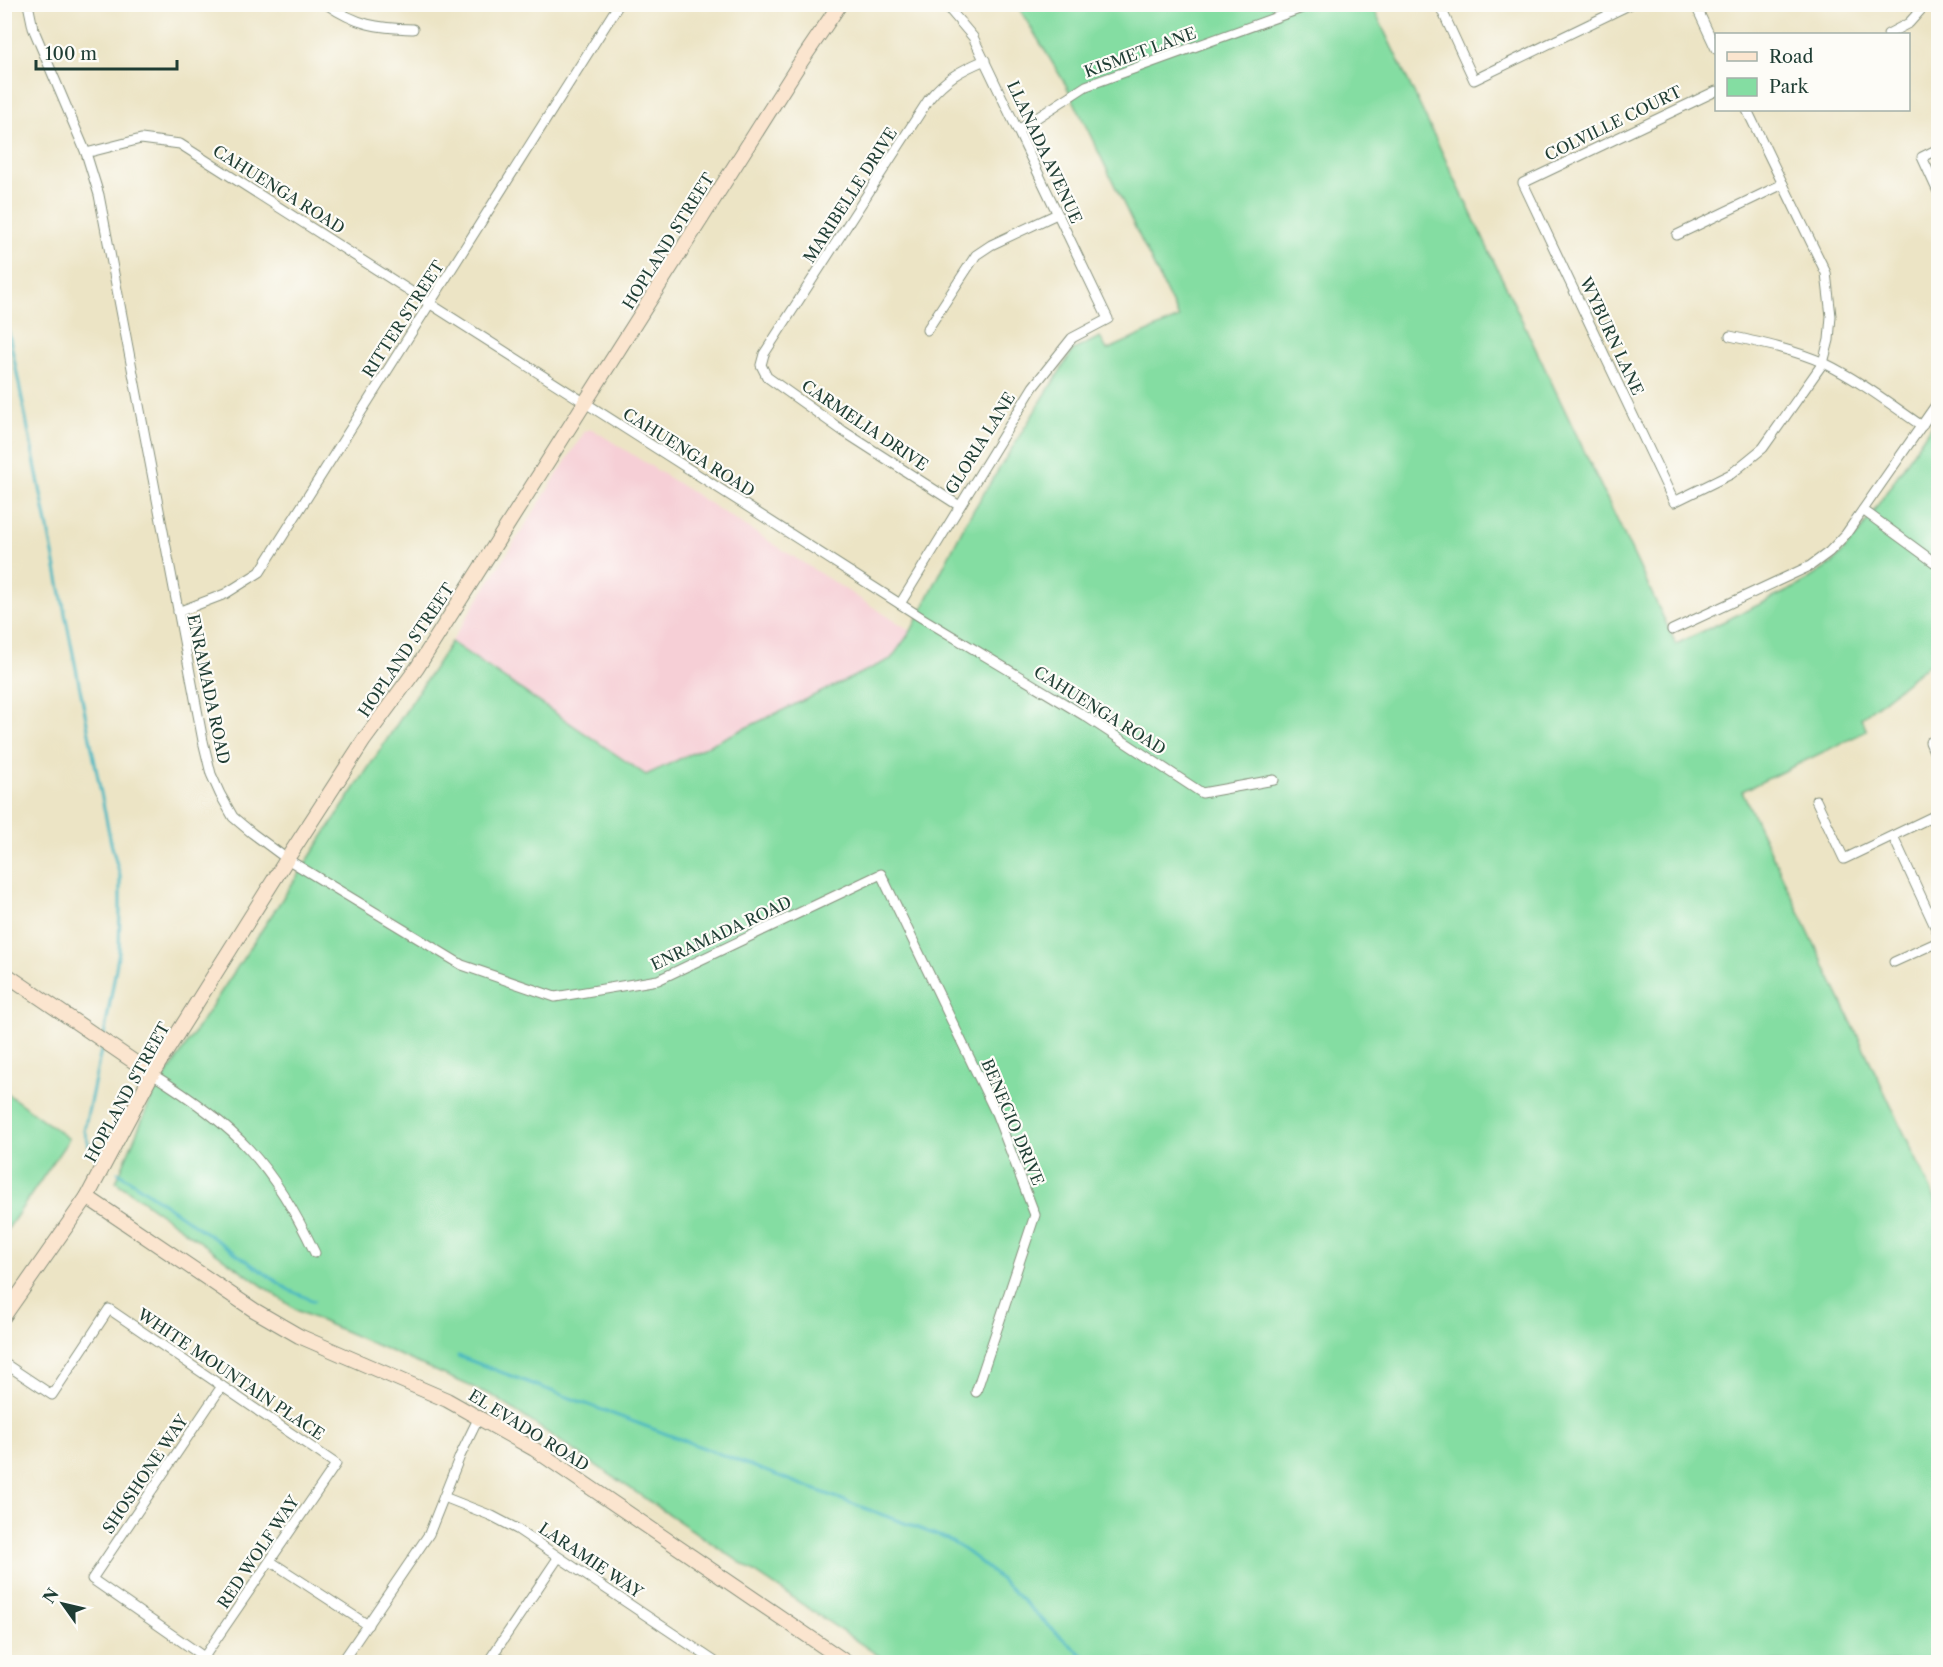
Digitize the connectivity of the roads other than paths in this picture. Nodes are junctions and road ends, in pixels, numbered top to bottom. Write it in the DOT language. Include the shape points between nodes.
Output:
graph roads {
  1 [pos="28,4"];
  2 [pos="326,4"];
  3 [pos="619,4"];
  4 [pos="840,4"];
  5 [pos="945,4"];
  6 [pos="1313,4"];
  7 [pos="1439,4"];
  8 [pos="1631,4"];
  9 [pos="1695,4"];
  10 [pos="1926,4"];
  11 [pos="412,29"];
  12 [pos="1890,33"];
  13 [pos="1715,47"];
  14 [pos="985,60"];
  15 [pos="1715,91"];
  16 [pos="1747,111"];
  17 [pos="1018,130"];
  18 [pos="1938,149"];
  19 [pos="86,153"];
  20 [pos="1523,183"];
  21 [pos="1783,184"];
  22 [pos="1938,192"];
  23 [pos="1057,214"];
  24 [pos="1677,235"];
  25 [pos="431,303"];
  26 [pos="1107,319"];
  27 [pos="927,330"];
  28 [pos="1730,336"];
  29 [pos="1823,363"];
  30 [pos="761,365"];
  31 [pos="1938,402"];
  32 [pos="583,404"];
  33 [pos="1922,426"];
  34 [pos="958,505"];
  35 [pos="1863,510"];
  36 [pos="1938,565"];
  37 [pos="900,604"];
  38 [pos="178,612"];
  39 [pos="1672,630"];
  40 [pos="1930,742"];
  41 [pos="1938,761"];
  42 [pos="1274,780"];
  43 [pos="1816,800"];
  44 [pos="1938,814"];
  45 [pos="1893,836"];
  46 [pos="288,859"];
  47 [pos="881,874"];
  48 [pos="1938,933"];
  49 [pos="1938,942"];
  50 [pos="1894,962"];
  51 [pos="4,973"];
  52 [pos="152,1074"];
  53 [pos="87,1197"];
  54 [pos="315,1253"];
  55 [pos="4,1316"];
  56 [pos="4,1363"];
  57 [pos="222,1386"];
  58 [pos="976,1392"];
  59 [pos="479,1417"];
  60 [pos="336,1464"];
  61 [pos="444,1497"];
  62 [pos="558,1558"];
  63 [pos="270,1561"];
  64 [pos="368,1625"];
  65 [pos="494,1653"];
  66 [pos="204,1657"];
  67 [pos="714,1660"];
  68 [pos="342,1662"];
  69 [pos="488,1662"];
  70 [pos="507,1662"];
  71 [pos="846,1662"];
  1 -- 19 [label="street, ENRAMADA ROAD" via="33,28"];
  2 -- 11 [label="street" via="361,24"];
  3 -- 25 [label="street, RITTER STREET"];
  4 -- 32 [label="street, HOPLAND STREET"];
  5 -- 14 [label="street, LLANADA AVENUE" via="973,37"];
  6 -- 17 [label="street, KISMET LANE" via="1086,86"];
  7 -- 8 [label="street" via="1474,80"];
  9 -- 13 [label="street"];
  10 -- 12 [label="street"];
  14 -- 17 [label="street, LLANADA AVENUE"];
  14 -- 30 [label="street, MARIBELLE DRIVE" via="958,71 929,99 764,354"];
  15 -- 20 [label="street, COLVILLE COURT"];
  16 -- 21 [label="street"];
  17 -- 23 [label="street, LLANADA AVENUE"];
  18 -- 22 [label="street" via="1922,157"];
  19 -- 25 [label="street, CAHUENGA ROAD" via="141,139 180,144"];
  19 -- 38 [label="street, ENRAMADA ROAD" via="99,195"];
  20 -- 29 [label="street, WYBURN LANE" via="1674,502 1750,461 1773,436"];
  21 -- 24 [label="street"];
  21 -- 29 [label="street" via="1826,273 1831,316"];
  23 -- 26 [label="street, LLANADA AVENUE"];
  23 -- 27 [label="street" via="991,244 976,255"];
  25 -- 32 [label="street, CAHUENGA ROAD"];
  25 -- 38 [label="street, RITTER STREET" via="260,572 225,594"];
  26 -- 34 [label="street, GLORIA LANE" via="1072,338 1058,354"];
  28 -- 29 [label="street" via="1780,347"];
  29 -- 33 [label="street"];
  30 -- 34 [label="street, CARMELIA DRIVE" via="767,377 786,391"];
  31 -- 33 [label="street"];
  32 -- 37 [label="street, CAHUENGA ROAD"];
  32 -- 46 [label="street, HOPLAND STREET" via="423,659 364,740"];
  33 -- 35 [label="street"];
  34 -- 37 [label="street, GLORIA LANE"];
  35 -- 36 [label="street"];
  35 -- 39 [label="street" via="1829,552 1810,566"];
  37 -- 42 [label="street, CAHUENGA ROAD" via="1085,716 1202,793"];
  38 -- 46 [label="street, ENRAMADA ROAD" via="211,774 233,817"];
  40 -- 41 [label="street"];
  43 -- 45 [label="street" via="1844,859"];
  44 -- 45 [label="street"];
  45 -- 48 [label="street"];
  46 -- 47 [label="street, ENRAMADA ROAD" via="462,965 555,997 658,980"];
  46 -- 52 [label="street, HOPLAND STREET"];
  47 -- 58 [label="street, BENECIO DRIVE" via="996,1113 1035,1215"];
  49 -- 50 [label="street"];
  51 -- 52 [label="street"];
  52 -- 53 [label="street, HOPLAND STREET"];
  52 -- 54 [label="street" via="213,1115 247,1145 294,1208"];
  53 -- 55 [label="street, HOPLAND STREET"];
  53 -- 59 [label="street, EL EVADO ROAD" via="299,1336"];
  56 -- 57 [label="street, WHITE MOUNTAIN PLACE" via="52,1395 110,1309"];
  57 -- 60 [label="street, WHITE MOUNTAIN PLACE"];
  57 -- 66 [label="street, SHOSHONE WAY" via="92,1579"];
  59 -- 61 [label="street"];
  59 -- 71 [label="street, EL EVADO ROAD" via="534,1449"];
  60 -- 63 [label="street, RED WOLF WAY"];
  61 -- 62 [label="street, LARAMIE WAY" via="504,1521"];
  61 -- 64 [label="street" via="429,1534"];
  62 -- 65 [label="street"];
  62 -- 67 [label="street, LARAMIE WAY"];
  63 -- 64 [label="street"];
  63 -- 66 [label="street, RED WOLF WAY"];
  64 -- 68 [label="street"];
  65 -- 69 [label="street"];
  65 -- 70 [label="street"];
}
